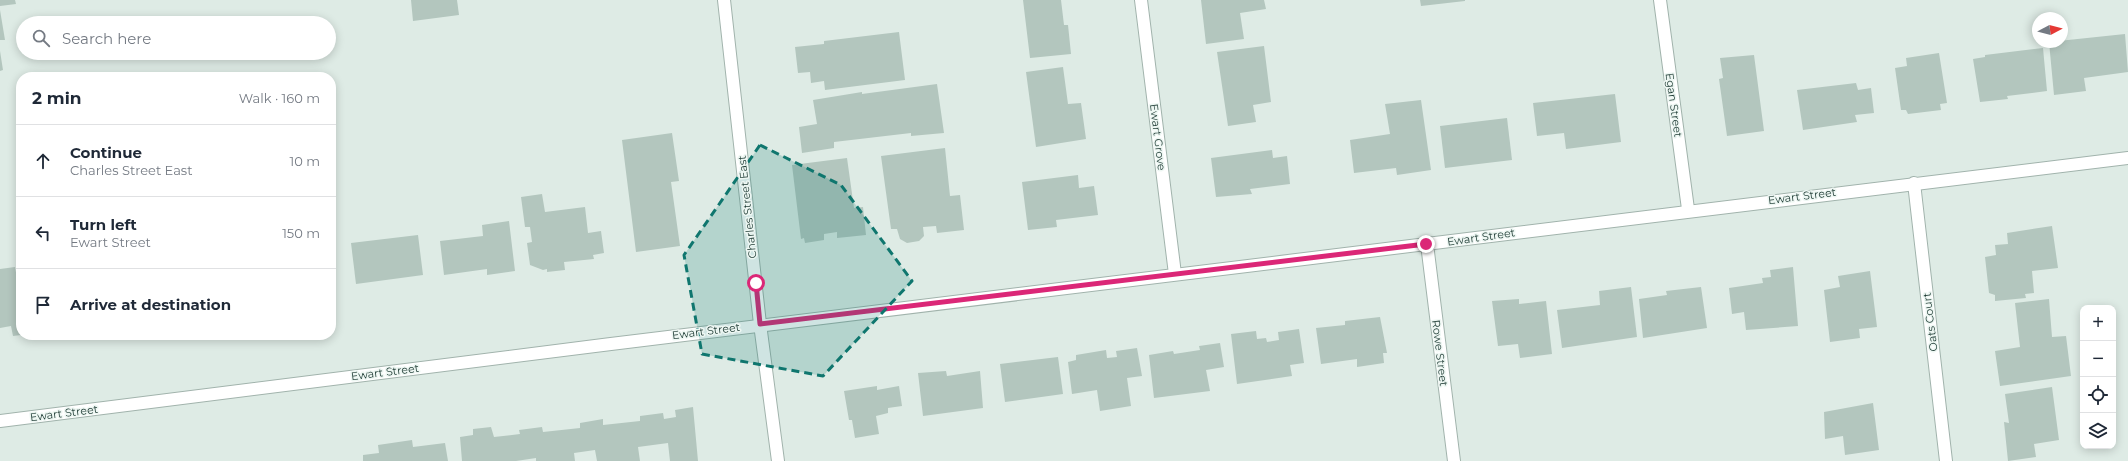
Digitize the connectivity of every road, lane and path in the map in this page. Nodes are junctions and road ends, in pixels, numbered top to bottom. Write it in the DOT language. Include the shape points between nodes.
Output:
graph roads {
  1 [pos="724,0"];
  2 [pos="1141,0"];
  3 [pos="1660,0"];
  4 [pos="2128,158"];
  5 [pos="1914,183"];
  6 [pos="1688,209"];
  7 [pos="1426,244"];
  8 [pos="1175,274"];
  9 [pos="760,324"];
  10 [pos="0,421"];
  11 [pos="778,461"];
  12 [pos="1454,461"];
  13 [pos="1946,461"];
  1 -- 9 [label="street, Charles Street East"];
  2 -- 8 [label="street, Ewart Grove"];
  3 -- 6 [label="street, Egan Street"];
  4 -- 5 [label="street, Ewart Street"];
  5 -- 6 [label="street, Ewart Street"];
  5 -- 13 [label="street, Oats Court"];
  6 -- 7 [label="street, Ewart Street"];
  7 -- 8 [label="street, Ewart Street"];
  7 -- 12 [label="street, Rowe Street"];
  8 -- 9 [label="street, Ewart Street"];
  9 -- 10 [label="street, Ewart Street"];
  9 -- 11 [label="street, Charles Street East"];
}
